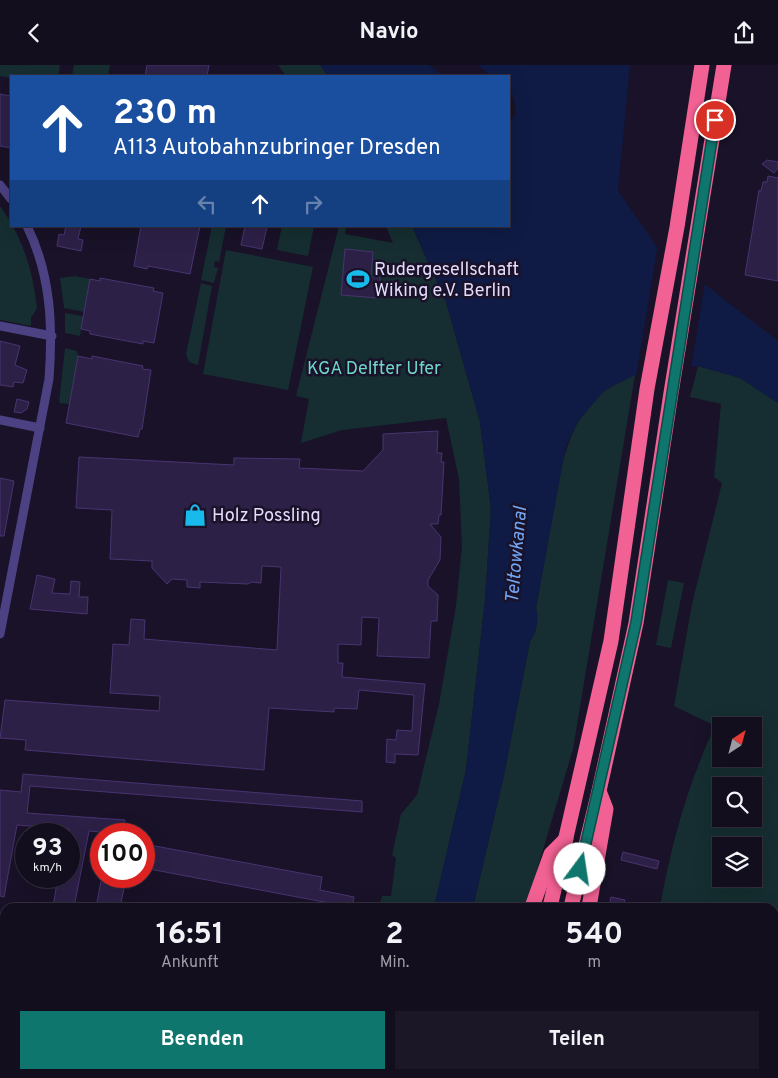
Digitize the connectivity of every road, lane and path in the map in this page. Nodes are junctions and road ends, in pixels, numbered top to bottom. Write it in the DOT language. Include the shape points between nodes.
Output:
graph roads {
  1 [pos="702,65"];
  2 [pos="724,65"];
  3 [pos="0,185"];
  4 [pos="10,198"];
  5 [pos="27,227"];
  6 [pos="0,327"];
  7 [pos="52,336"];
  8 [pos="0,421"];
  9 [pos="40,428"];
  10 [pos="1,622"];
  11 [pos="0,634"];
  12 [pos="600,791"];
  13 [pos="566,839"];
  14 [pos="533,903"];
  15 [pos="551,903"];
  16 [pos="572,903"];
  17 [pos="590,903"];
  1 -- 13 [label="highway" via="647,389 610,641"];
  2 -- 12 [label="highway" via="636,623"];
  3 -- 4 [label="street"];
  5 -- 7 [label="street" via="45,273"];
  6 -- 7 [label="street"];
  7 -- 9 [label="street" via="49,379"];
  8 -- 9 [label="street"];
  9 -- 10 [label="street"];
  10 -- 11 [label="street"];
  12 -- 16 [label="highway"];
  12 -- 17 [label="highway" via="606,809"];
  13 -- 14 [label="highway" via="551,854"];
  13 -- 15 [label="highway"];
}
